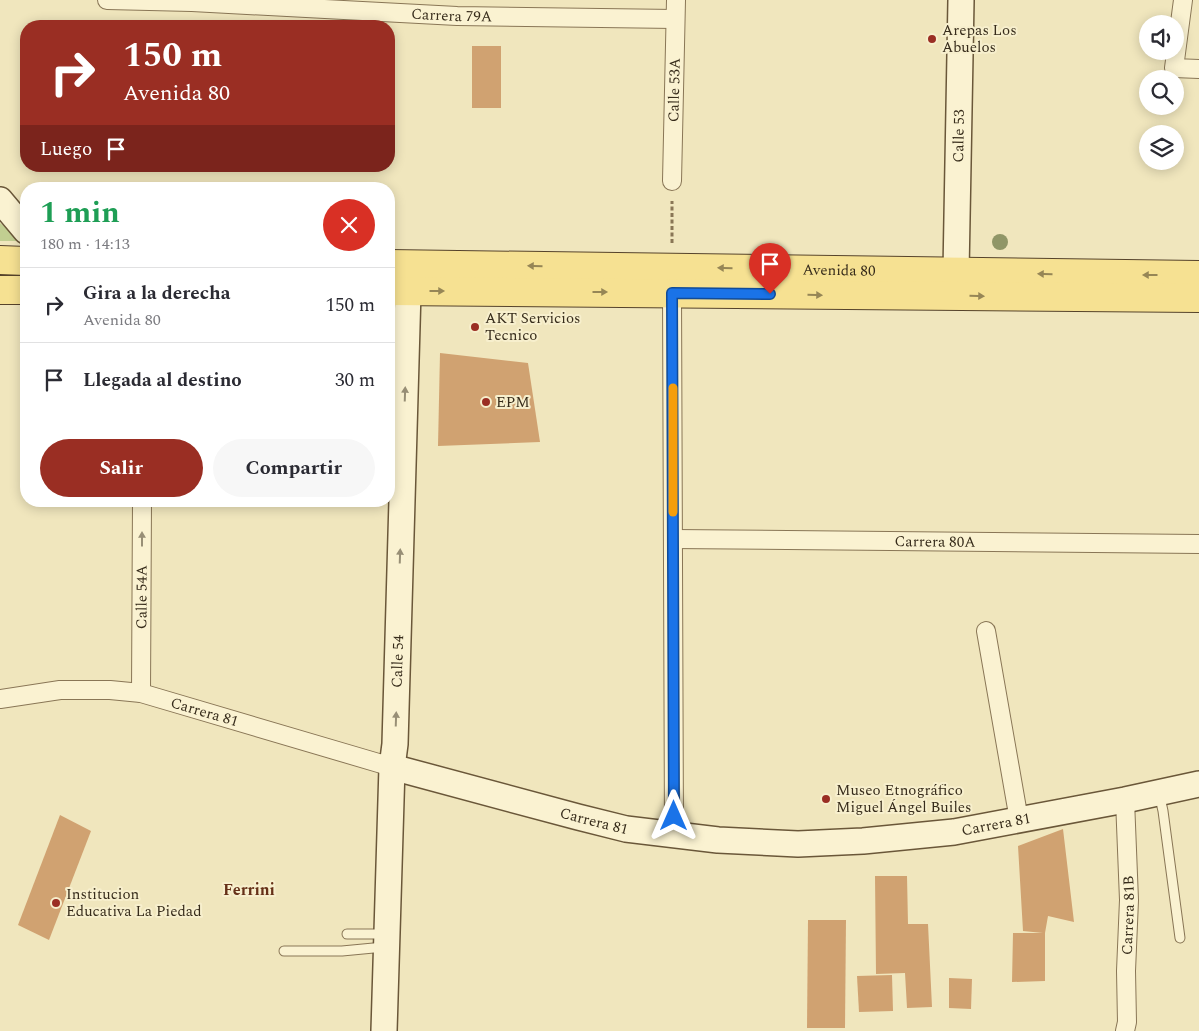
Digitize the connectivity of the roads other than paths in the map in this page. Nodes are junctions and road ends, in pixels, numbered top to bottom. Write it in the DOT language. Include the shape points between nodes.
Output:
graph roads {
  1 [pos="107,0"];
  2 [pos="676,0"];
  3 [pos="961,0"];
  4 [pos="1184,0"];
  5 [pos="457,8"];
  6 [pos="675,19"];
  7 [pos="1199,69"];
  8 [pos="672,181"];
  9 [pos="0,200"];
  10 [pos="20,224"];
  11 [pos="0,260"];
  12 [pos="20,260"];
  13 [pos="395,264"];
  14 [pos="956,272"];
  15 [pos="1199,275"];
  16 [pos="0,290"];
  17 [pos="20,290"];
  18 [pos="398,291"];
  19 [pos="672,293"];
  20 [pos="1199,298"];
  21 [pos="142,507"];
  22 [pos="673,539"];
  23 [pos="1199,544"];
  24 [pos="986,631"];
  25 [pos="141,693"];
  26 [pos="0,699"];
  27 [pos="392,767"];
  28 [pos="1199,784"];
  29 [pos="1159,793"];
  30 [pos="1125,800"];
  31 [pos="1019,820"];
  32 [pos="674,835"];
  33 [pos="347,934"];
  34 [pos="1180,938"];
  35 [pos="387,941"];
  36 [pos="284,951"];
  37 [pos="384,1031"];
  38 [pos="1125,1031"];
  1 -- 5 [label="street, Carrera 79A"];
  2 -- 6 [label="street, Calle 53A"];
  3 -- 14 [label="street, Calle 53"];
  4 -- 7 [label="street" via="1174,68"];
  5 -- 6 [label="street, Carrera 79A"];
  6 -- 8 [label="street, Calle 53A"];
  9 -- 10 [label="street"];
  11 -- 12 [label="main road"];
  14 -- 13 [label="main road, Avenida 80, one-way"];
  15 -- 14 [label="main road, Avenida 80, one-way"];
  16 -- 17 [label="main road"];
  18 -- 19 [label="main road, Avenida 80, one-way"];
  27 -- 18 [label="street, Calle 54, one-way" via="395,744"];
  19 -- 20 [label="main road, Avenida 80, one-way"];
  19 -- 22 [label="street"];
  25 -- 21 [label="street, Calle 54A, one-way"];
  22 -- 23 [label="street, Carrera 80A"];
  22 -- 32 [label="street"];
  24 -- 31 [label="street"];
  25 -- 26 [label="street, Carrera 81" via="60,690"];
  25 -- 27 [label="street, Carrera 81"];
  27 -- 32 [label="street, Carrera 81" via="578,817"];
  27 -- 35 [label="street, Calle 54"];
  28 -- 29 [label="street, Carrera 81"];
  29 -- 30 [label="street, Carrera 81"];
  29 -- 34 [label="lane"];
  30 -- 31 [label="street, Carrera 81"];
  30 -- 38 [label="street, Carrera 81B" via="1129,900"];
  31 -- 32 [label="street, Carrera 81" via="954,832 798,844"];
  33 -- 35 [label="lane"];
  35 -- 36 [label="lane" via="342,951"];
  35 -- 37 [label="street, Calle 54"];
}
